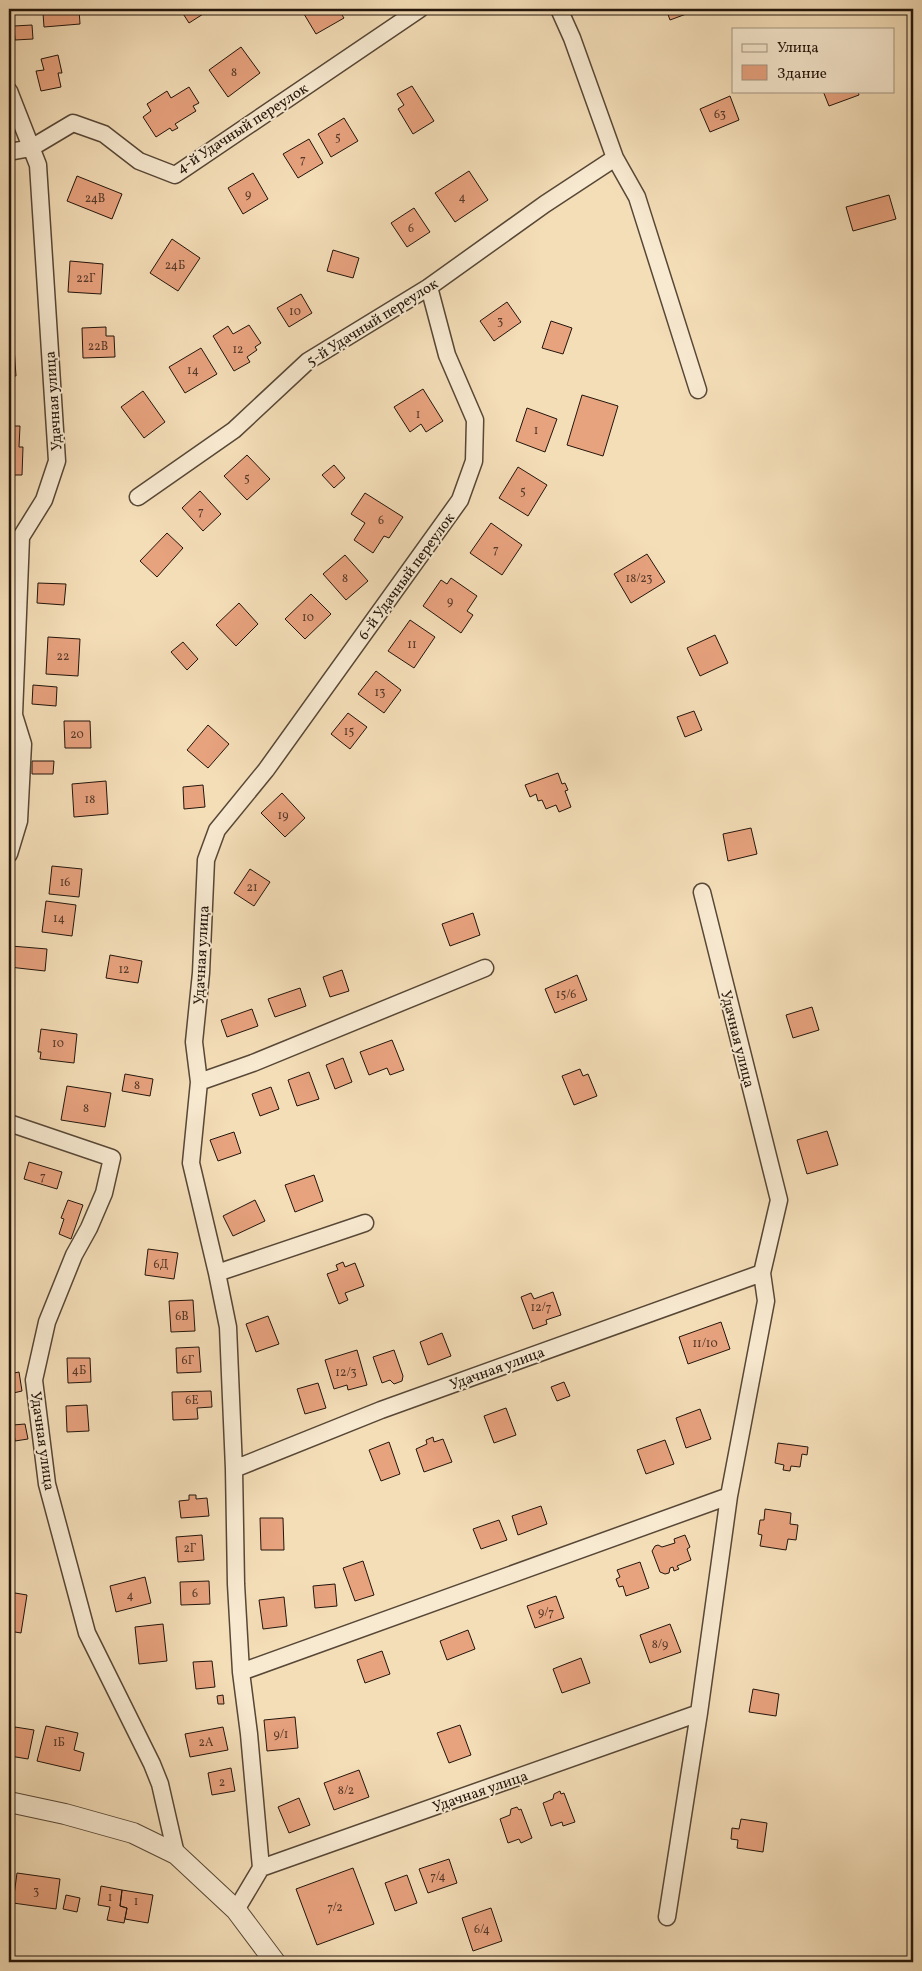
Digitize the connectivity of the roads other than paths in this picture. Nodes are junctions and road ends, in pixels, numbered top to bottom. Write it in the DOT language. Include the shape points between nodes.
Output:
graph roads {
  1 [pos="420,9"];
  2 [pos="560,9"];
  3 [pos="9,91"];
  4 [pos="31,148"];
  5 [pos="9,152"];
  6 [pos="615,158"];
  7 [pos="429,287"];
  8 [pos="698,390"];
  9 [pos="138,497"];
  10 [pos="12,715"];
  11 [pos="217,830"];
  12 [pos="9,854"];
  13 [pos="702,892"];
  14 [pos="485,968"];
  15 [pos="199,1082"];
  16 [pos="9,1123"];
  17 [pos="365,1222"];
  18 [pos="217,1273"];
  19 [pos="762,1273"];
  20 [pos="234,1469"];
  21 [pos="729,1496"];
  22 [pos="241,1672"];
  23 [pos="699,1713"];
  24 [pos="9,1802"];
  25 [pos="176,1854"];
  26 [pos="261,1868"];
  27 [pos="236,1910"];
  28 [pos="667,1917"];
  29 [pos="275,1962"];
  1 -- 4 [label="street, 4-й Удачный переулок" via="175,175 139,161 104,134 73,123"];
  2 -- 6 [label="street"];
  3 -- 4 [label="street, Удачная улица"];
  4 -- 5 [label="street"];
  4 -- 10 [label="street, Удачная улица" via="38,165 57,461 44,500 21,537"];
  6 -- 7 [label="street, 5-й Удачный переулок" via="544,204"];
  6 -- 8 [label="street" via="636,197"];
  7 -- 9 [label="street, 5-й Удачный переулок" via="308,360 234,430"];
  7 -- 11 [label="street, 6-й Удачный переулок" via="447,355 475,420 474,461 460,500 266,770"];
  10 -- 12 [label="street, Удачная улица" via="23,744 19,821"];
  11 -- 15 [label="street, Удачная улица" via="206,860 194,1042"];
  13 -- 19 [label="street, Удачная улица" via="779,1200"];
  14 -- 15 [label="street"];
  15 -- 18 [label="street, Удачная улица" via="191,1163"];
  16 -- 25 [label="street, Удачная улица" via="112,1158 104,1192 47,1322 34,1380 47,1484 87,1633 152,1764 160,1784"];
  17 -- 18 [label="street"];
  18 -- 20 [label="street, Удачная улица" via="228,1328"];
  19 -- 20 [label="street, Удачная улица" via="381,1410"];
  19 -- 21 [label="street, Удачная улица" via="766,1301"];
  20 -- 22 [label="street, Удачная улица"];
  21 -- 22 [label="street"];
  21 -- 23 [label="street, Удачная улица"];
  22 -- 26 [label="street, Удачная улица"];
  23 -- 26 [label="street, Удачная улица"];
  23 -- 28 [label="street, Удачная улица"];
  24 -- 25 [label="street" via="133,1833"];
  25 -- 27 [label="street"];
  26 -- 27 [label="street"];
  27 -- 29 [label="street"];
}
